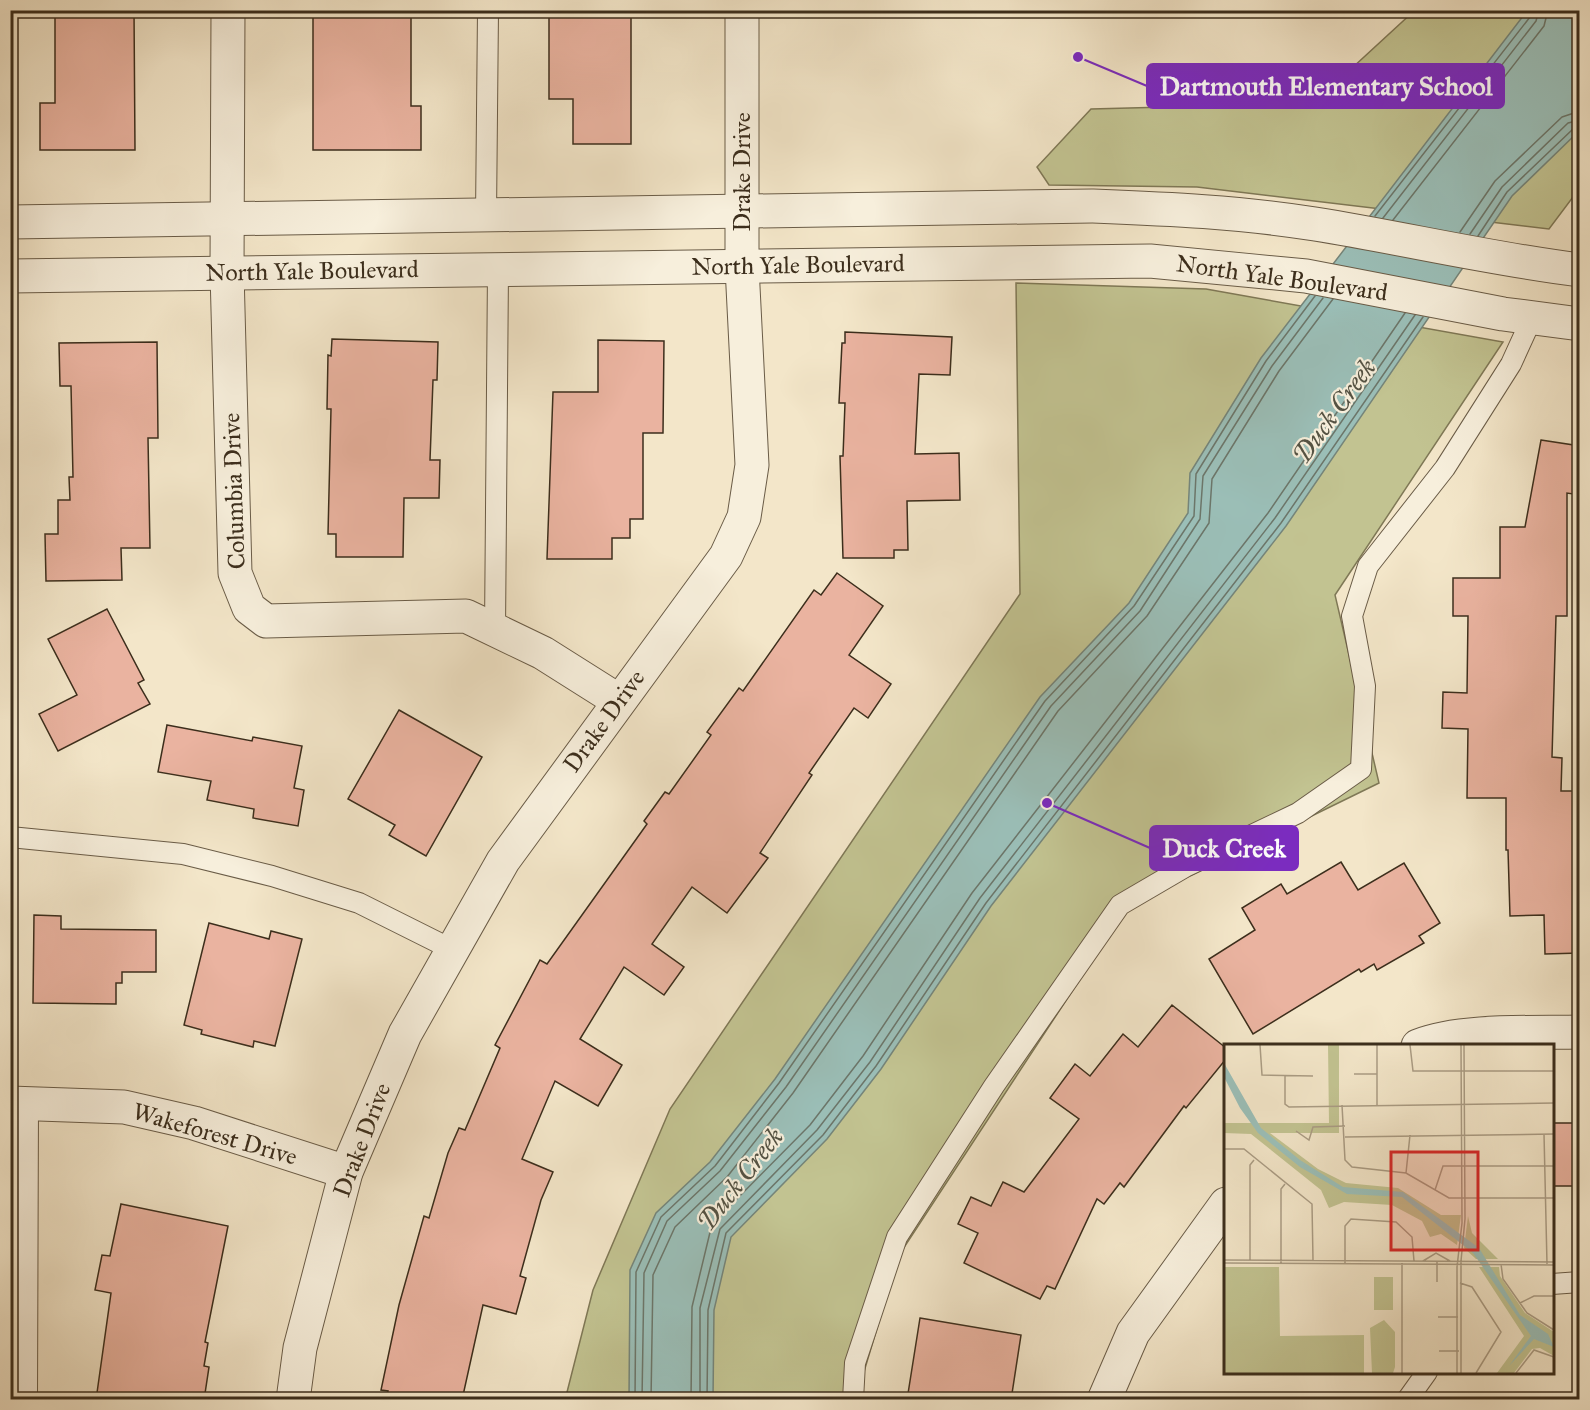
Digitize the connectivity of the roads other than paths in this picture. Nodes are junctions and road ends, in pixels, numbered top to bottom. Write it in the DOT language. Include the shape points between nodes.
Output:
graph roads {
  1 [pos="228,10"];
  2 [pos="488,10"];
  3 [pos="742,10"];
  4 [pos="741,213"];
  5 [pos="486,216"];
  6 [pos="228,219"];
  7 [pos="10,222"];
  8 [pos="742,267"];
  9 [pos="498,269"];
  10 [pos="1580,270"];
  11 [pos="226,273"];
  12 [pos="10,276"];
  13 [pos="1517,316"];
  14 [pos="1580,324"];
  15 [pos="495,630"];
  16 [pos="619,701"];
  17 [pos="10,837"];
  18 [pos="453,950"];
  19 [pos="1580,1032"];
  20 [pos="1422,1044"];
  21 [pos="19,1103"];
  22 [pos="345,1172"];
  23 [pos="1224,1207"];
  24 [pos="1580,1282"];
  25 [pos="1554,1284"];
  26 [pos="1426,1374"];
  27 [pos="27,1400"];
  28 [pos="293,1400"];
  29 [pos="853,1400"];
  30 [pos="1104,1400"];
  31 [pos="1407,1400"];
  1 -- 6 [label="street, Columbia Drive"];
  2 -- 5 [label="lane"];
  3 -- 4 [label="street, Drake Drive"];
  4 -- 5 [label="street"];
  4 -- 8 [label="street, Drake Drive"];
  4 -- 10 [label="street" via="1092,206 1192,210 1314,224"];
  5 -- 6 [label="street"];
  6 -- 7 [label="street"];
  6 -- 11 [label="street, Columbia Drive"];
  8 -- 9 [label="street, North Yale Boulevard"];
  8 -- 13 [label="street, North Yale Boulevard" via="1150,261 1306,276"];
  8 -- 16 [label="street, Drake Drive" via="752,465 744,516 726,556"];
  9 -- 11 [label="street, North Yale Boulevard"];
  9 -- 15 [label="lane"];
  11 -- 12 [label="street, North Yale Boulevard"];
  11 -- 15 [label="street, Columbia Drive" via="235,573 249,608 266,621 466,616"];
  13 -- 14 [label="street, North Yale Boulevard"];
  13 -- 29 [label="lane" via="1511,364 1445,468 1368,566 1352,616 1365,686 1361,769 1299,813 1185,867 1120,905 994,1086 897,1237 855,1363"];
  15 -- 16 [label="street, Columbia Drive" via="543,653"];
  16 -- 18 [label="street, Drake Drive" via="503,861"];
  17 -- 18 [label="lane" via="183,854 272,876 359,903"];
  18 -- 22 [label="street, Drake Drive" via="405,1034"];
  19 -- 20 [label="street" via="1501,1033"];
  21 -- 22 [label="street, Wakeforest Drive" via="124,1107 194,1123"];
  21 -- 27 [label="lane"];
  22 -- 28 [label="street, Drake Drive" via="300,1348"];
  23 -- 30 [label="street" via="1133,1333"];
  24 -- 25 [label="lane"];
  26 -- 31 [label="lane"];
}
